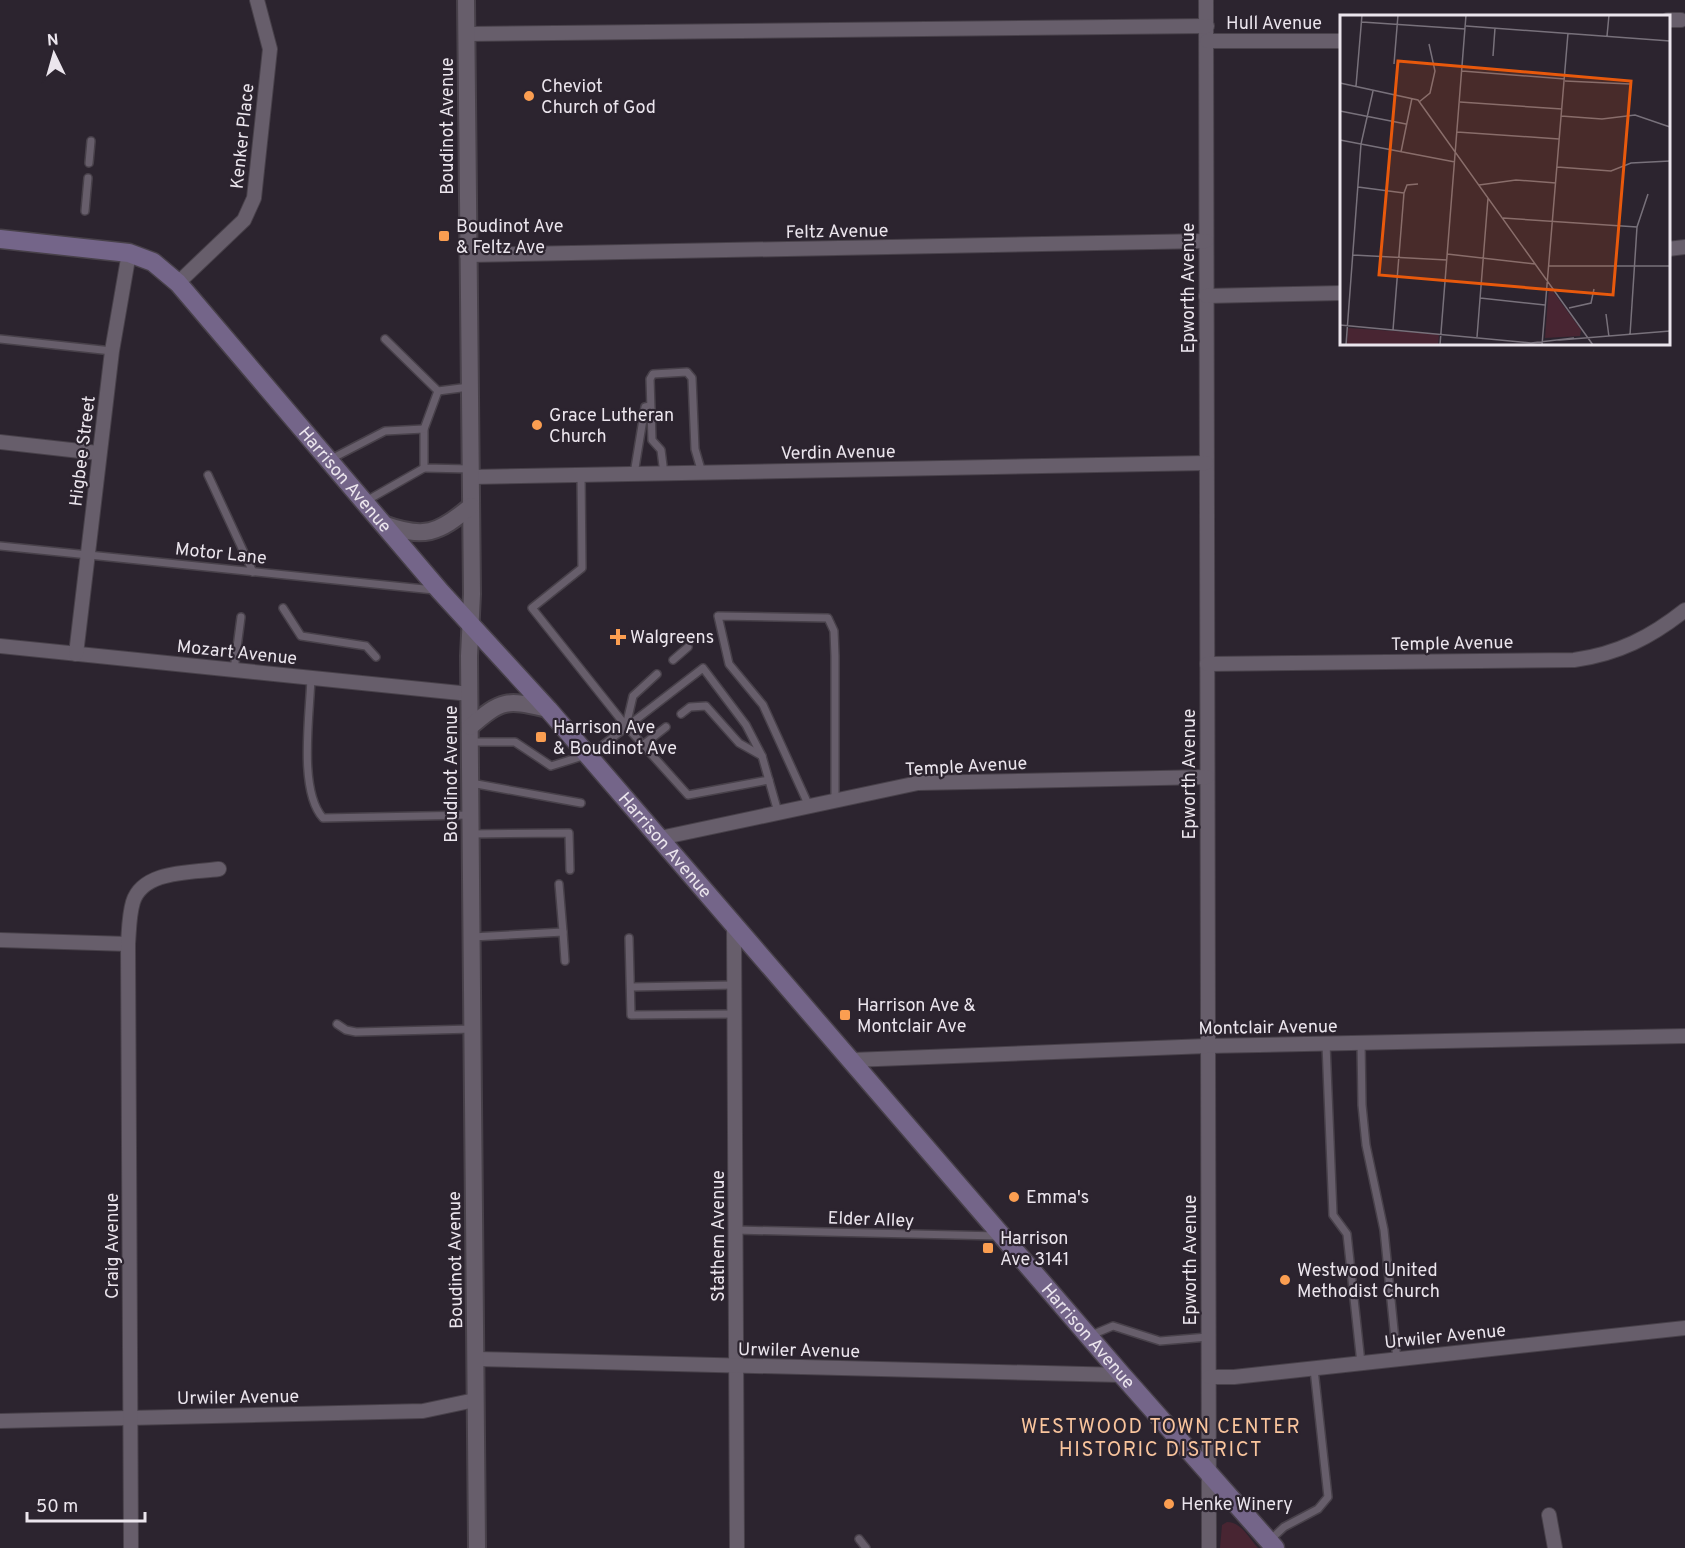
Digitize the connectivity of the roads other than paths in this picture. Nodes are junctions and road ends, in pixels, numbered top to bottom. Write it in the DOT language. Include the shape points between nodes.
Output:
graph roads {
  1 [pos="257,0"];
  2 [pos="466,0"];
  3 [pos="1206,0"];
  4 [pos="1206,26"];
  5 [pos="466,34"];
  6 [pos="1207,41"];
  7 [pos="1340,41"];
  8 [pos="90,141"];
  9 [pos="89,163"];
  10 [pos="88,178"];
  11 [pos="85,211"];
  12 [pos="0,239"];
  13 [pos="1206,241"];
  14 [pos="1685,247"];
  15 [pos="1670,249"];
  16 [pos="129,253"];
  17 [pos="467,255"];
  18 [pos="178,283"];
  19 [pos="1340,293"];
  20 [pos="1206,296"];
  21 [pos="0,339"];
  22 [pos="385,339"];
  23 [pos="111,351"];
  24 [pos="469,387"];
  25 [pos="438,391"];
  26 [pos="650,406"];
  27 [pos="424,429"];
  28 [pos="0,442"];
  29 [pos="98,453"];
  30 [pos="329,461"];
  31 [pos="1206,463"];
  32 [pos="424,468"];
  33 [pos="471,473"];
  34 [pos="702,473"];
  35 [pos="634,474"];
  36 [pos="664,474"];
  37 [pos="208,475"];
  38 [pos="581,475"];
  39 [pos="364,502"];
  40 [pos="471,506"];
  41 [pos="383,524"];
  42 [pos="0,546"];
  43 [pos="89,555"];
  44 [pos="253,572"];
  45 [pos="440,591"];
  46 [pos="283,608"];
  47 [pos="1685,610"];
  48 [pos="241,617"];
  49 [pos="470,625"];
  50 [pos="0,646"];
  51 [pos="688,647"];
  52 [pos="76,654"];
  53 [pos="376,657"];
  54 [pos="673,660"];
  55 [pos="1207,664"];
  56 [pos="234,670"];
  57 [pos="657,674"];
  58 [pos="311,677"];
  59 [pos="470,694"];
  60 [pos="548,709"];
  61 [pos="681,714"];
  62 [pos="626,726"];
  63 [pos="666,727"];
  64 [pos="470,735"];
  65 [pos="644,745"];
  66 [pos="586,754"];
  67 [pos="762,756"];
  68 [pos="1207,777"];
  69 [pos="769,780"];
  70 [pos="471,783"];
  71 [pos="835,800"];
  72 [pos="581,803"];
  73 [pos="809,806"];
  74 [pos="778,812"];
  75 [pos="471,816"];
  76 [pos="471,834"];
  77 [pos="660,838"];
  78 [pos="219,869"];
  79 [pos="570,870"];
  80 [pos="559,884"];
  81 [pos="734,924"];
  82 [pos="562,932"];
  83 [pos="472,937"];
  84 [pos="629,938"];
  85 [pos="0,940"];
  86 [pos="128,944"];
  87 [pos="565,961"];
  88 [pos="734,986"];
  89 [pos="632,987"];
  90 [pos="735,1014"];
  91 [pos="337,1024"];
  92 [pos="473,1029"];
  93 [pos="1685,1036"];
  94 [pos="1361,1043"];
  95 [pos="1326,1044"];
  96 [pos="1207,1046"];
  97 [pos="852,1060"];
  98 [pos="736,1230"];
  99 [pos="1004,1236"];
  100 [pos="1685,1328"];
  101 [pos="1089,1336"];
  102 [pos="1208,1337"];
  103 [pos="476,1359"];
  104 [pos="1397,1359"];
  105 [pos="1361,1364"];
  106 [pos="735,1366"];
  107 [pos="1314,1369"];
  108 [pos="1122,1375"];
  109 [pos="1209,1377"];
  110 [pos="475,1400"];
  111 [pos="130,1418"];
  112 [pos="0,1421"];
  113 [pos="1209,1472"];
  114 [pos="1549,1515"];
  115 [pos="859,1539"];
  116 [pos="1272,1545"];
  117 [pos="131,1548"];
  118 [pos="477,1548"];
  119 [pos="737,1548"];
  120 [pos="866,1548"];
  121 [pos="1209,1548"];
  122 [pos="1555,1548"];
  1 -- 18 [label="street, Kenker Place" via="270,49 252,204 244,220"];
  2 -- 5 [label="street, Boudinot Avenue"];
  3 -- 4 [label="street, Epworth Avenue"];
  4 -- 5 [label="street, Hull Avenue"];
  4 -- 6 [label="street, Epworth Avenue"];
  5 -- 17 [label="street, Boudinot Avenue"];
  6 -- 7 [label="street, Hull Avenue"];
  6 -- 13 [label="street, Epworth Avenue"];
  8 -- 9 [label="lane"];
  10 -- 11 [label="lane"];
  12 -- 16 [label="main road, Harrison Avenue"];
  13 -- 17 [label="street, Feltz Avenue"];
  13 -- 20 [label="street, Epworth Avenue"];
  14 -- 15 [label="street"];
  16 -- 18 [label="main road, Harrison Avenue" via="153,262"];
  16 -- 23 [label="street, Higbee Street"];
  17 -- 24 [label="street, Boudinot Avenue"];
  18 -- 30 [label="main road, Harrison Avenue"];
  19 -- 20 [label="street"];
  20 -- 31 [label="street, Epworth Avenue"];
  21 -- 23 [label="lane"];
  22 -- 25 [label="lane"];
  23 -- 29 [label="street, Higbee Street"];
  24 -- 25 [label="lane"];
  24 -- 33 [label="street, Boudinot Avenue"];
  25 -- 27 [label="lane"];
  26 -- 34 [label="lane" via="653,374 687,372 692,378 695,449"];
  26 -- 35 [label="lane" via="645,407"];
  26 -- 36 [label="lane" via="652,440 661,450"];
  27 -- 30 [label="lane" via="385,431"];
  27 -- 32 [label="lane"];
  28 -- 29 [label="street"];
  29 -- 43 [label="street, Higbee Street"];
  30 -- 39 [label="main road, Harrison Avenue"];
  31 -- 34 [label="street, Verdin Avenue"];
  31 -- 55 [label="street, Epworth Avenue"];
  32 -- 33 [label="lane"];
  32 -- 39 [label="lane"];
  33 -- 38 [label="street, Verdin Avenue"];
  33 -- 40 [label="street, Boudinot Avenue"];
  34 -- 36 [label="street, Verdin Avenue"];
  35 -- 36 [label="street, Verdin Avenue"];
  35 -- 38 [label="street, Verdin Avenue"];
  37 -- 44 [label="lane"];
  38 -- 62 [label="lane" via="582,568 532,608"];
  39 -- 41 [label="main road, Harrison Avenue"];
  40 -- 41 [label="street" via="441,527 422,532 410,534"];
  40 -- 49 [label="street, Boudinot Avenue"];
  41 -- 45 [label="main road, Harrison Avenue"];
  42 -- 43 [label="lane, Motor Lane"];
  43 -- 44 [label="lane, Motor Lane"];
  43 -- 52 [label="street, Higbee Street"];
  44 -- 45 [label="lane, Motor Lane"];
  45 -- 49 [label="main road, Harrison Avenue"];
  46 -- 53 [label="lane" via="301,636 366,646"];
  47 -- 55 [label="street, Temple Avenue" via="1644,639 1617,651 1574,660"];
  48 -- 56 [label="lane"];
  49 -- 59 [label="street, Boudinot Avenue"];
  49 -- 60 [label="main road, Harrison Avenue"];
  50 -- 52 [label="street, Mozart Avenue"];
  51 -- 54 [label="lane"];
  52 -- 56 [label="street, Mozart Avenue"];
  55 -- 68 [label="street, Epworth Avenue"];
  56 -- 58 [label="street, Mozart Avenue"];
  57 -- 62 [label="lane" via="633,696"];
  58 -- 59 [label="street, Mozart Avenue"];
  58 -- 75 [label="lane" via="308,776 315,810 322,818"];
  59 -- 64 [label="street, Boudinot Avenue"];
  60 -- 64 [label="street" via="506,702 487,712"];
  60 -- 66 [label="main road, Harrison Avenue"];
  61 -- 67 [label="lane" via="690,706 706,706 739,743"];
  62 -- 65 [label="lane"];
  62 -- 66 [label="lane" via="603,746"];
  62 -- 67 [label="lane" via="704,668 746,725"];
  63 -- 65 [label="lane"];
  64 -- 66 [label="lane" via="515,742 551,766"];
  64 -- 70 [label="street, Boudinot Avenue"];
  65 -- 69 [label="lane" via="688,795"];
  66 -- 77 [label="main road, Harrison Avenue"];
  67 -- 69 [label="lane"];
  68 -- 71 [label="street, Temple Avenue" via="918,783"];
  68 -- 96 [label="street, Epworth Avenue"];
  69 -- 74 [label="lane"];
  70 -- 72 [label="lane"];
  70 -- 75 [label="street, Boudinot Avenue"];
  71 -- 73 [label="street, Temple Avenue"];
  71 -- 73 [label="lane" via="835,656 834,631 828,618 718,616 729,664 763,705"];
  73 -- 74 [label="street, Temple Avenue"];
  74 -- 77 [label="street, Temple Avenue"];
  75 -- 76 [label="street, Boudinot Avenue"];
  76 -- 79 [label="lane" via="569,833"];
  76 -- 83 [label="street, Boudinot Avenue"];
  77 -- 81 [label="main road, Harrison Avenue"];
  78 -- 86 [label="street, Craig Avenue" via="155,878 145,884 133,903"];
  80 -- 82 [label="lane"];
  81 -- 88 [label="street, Stathem Avenue"];
  81 -- 97 [label="main road, Harrison Avenue"];
  82 -- 83 [label="lane"];
  82 -- 87 [label="lane"];
  83 -- 92 [label="street, Boudinot Avenue"];
  84 -- 89 [label="lane"];
  85 -- 86 [label="street"];
  86 -- 111 [label="street, Craig Avenue"];
  88 -- 89 [label="lane"];
  88 -- 90 [label="street, Stathem Avenue"];
  89 -- 90 [label="lane" via="631,1015"];
  90 -- 98 [label="street, Stathem Avenue"];
  91 -- 92 [label="lane" via="356,1032"];
  92 -- 103 [label="street, Boudinot Avenue"];
  93 -- 94 [label="street, Montclair Avenue"];
  94 -- 95 [label="street, Montclair Avenue"];
  94 -- 104 [label="lane" via="1366,1145 1384,1230"];
  95 -- 96 [label="street, Montclair Avenue"];
  95 -- 105 [label="lane" via="1334,1215 1347,1234"];
  96 -- 97 [label="street, Montclair Avenue"];
  96 -- 102 [label="street, Epworth Avenue"];
  97 -- 99 [label="main road, Harrison Avenue"];
  98 -- 99 [label="lane, Elder Alley"];
  98 -- 106 [label="street, Stathem Avenue"];
  99 -- 101 [label="main road, Harrison Avenue"];
  100 -- 104 [label="street, Urwiler Avenue"];
  101 -- 102 [label="lane" via="1113,1326 1160,1341"];
  101 -- 108 [label="main road, Harrison Avenue"];
  102 -- 109 [label="street, Epworth Avenue"];
  103 -- 106 [label="street, Urwiler Avenue"];
  103 -- 110 [label="street, Boudinot Avenue"];
  104 -- 105 [label="street, Urwiler Avenue"];
  105 -- 107 [label="street, Urwiler Avenue"];
  106 -- 108 [label="street, Urwiler Avenue"];
  106 -- 119 [label="street, Stathem Avenue"];
  107 -- 109 [label="street, Urwiler Avenue"];
  107 -- 116 [label="lane" via="1328,1497 1318,1509 1284,1527"];
  108 -- 113 [label="main road, Harrison Avenue"];
  109 -- 113 [label="street, Epworth Avenue"];
  110 -- 111 [label="street, Urwiler Avenue" via="423,1411"];
  110 -- 118 [label="street, Boudinot Avenue"];
  111 -- 112 [label="street, Urwiler Avenue"];
  111 -- 117 [label="street, Craig Avenue"];
  113 -- 116 [label="main road, Harrison Avenue"];
  113 -- 121 [label="street, Epworth Avenue"];
  114 -- 122 [label="street"];
  115 -- 120 [label="lane"];
}
